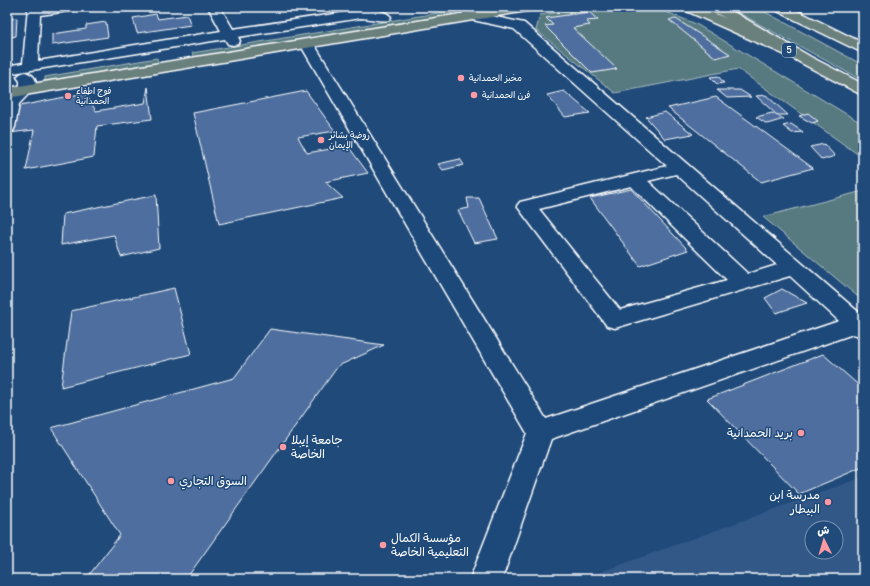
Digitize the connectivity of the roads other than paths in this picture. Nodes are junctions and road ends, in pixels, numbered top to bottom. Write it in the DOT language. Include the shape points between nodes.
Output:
graph roads {
  1 [pos="70,7"];
  2 [pos="214,7"];
  3 [pos="448,7"];
  4 [pos="526,7"];
  5 [pos="688,7"];
  6 [pos="716,7"];
  7 [pos="780,7"];
  8 [pos="33,10"];
  9 [pos="468,11"];
  10 [pos="519,26"];
  11 [pos="231,37"];
  12 [pos="307,44"];
  13 [pos="863,49"];
  14 [pos="179,50"];
  15 [pos="806,60"];
  16 [pos="186,64"];
  17 [pos="7,70"];
  18 [pos="26,78"];
  19 [pos="7,80"];
  20 [pos="863,90"];
  21 [pos="7,94"];
  22 [pos="7,126"];
  23 [pos="680,168"];
  24 [pos="635,179"];
  25 [pos="793,268"];
  26 [pos="743,282"];
  27 [pos="860,326"];
  28 [pos="540,432"];
  29 [pos="486,579"];
  1 -- 8 [label="street"];
  2 -- 11 [label="street"];
  3 -- 11 [label="main road"];
  4 -- 9 [label="main road"];
  4 -- 10 [label="street" via="522,12"];
  5 -- 15 [label="main road"];
  6 -- 15 [label="main road, 5"];
  7 -- 13 [label="main road"];
  8 -- 18 [label="street"];
  9 -- 10 [label="street"];
  9 -- 12 [label="main road"];
  10 -- 23 [label="street"];
  11 -- 14 [label="main road"];
  11 -- 18 [label="street"];
  12 -- 16 [label="main road"];
  12 -- 28 [label="street"];
  14 -- 16 [label="main road"];
  14 -- 18 [label="main road"];
  15 -- 20 [label="main road, 5"];
  16 -- 18 [label="main road"];
  17 -- 18 [label="street"];
  18 -- 19 [label="main road"];
  18 -- 21 [label="main road"];
  18 -- 22 [label="street" via="9,108"];
  23 -- 24 [label="street"];
  23 -- 25 [label="street"];
  24 -- 26 [label="street"];
  24 -- 26 [label="street" via="527,206 615,320"];
  25 -- 26 [label="street"];
  25 -- 27 [label="street"];
  27 -- 28 [label="street"];
  28 -- 29 [label="street"];
}
